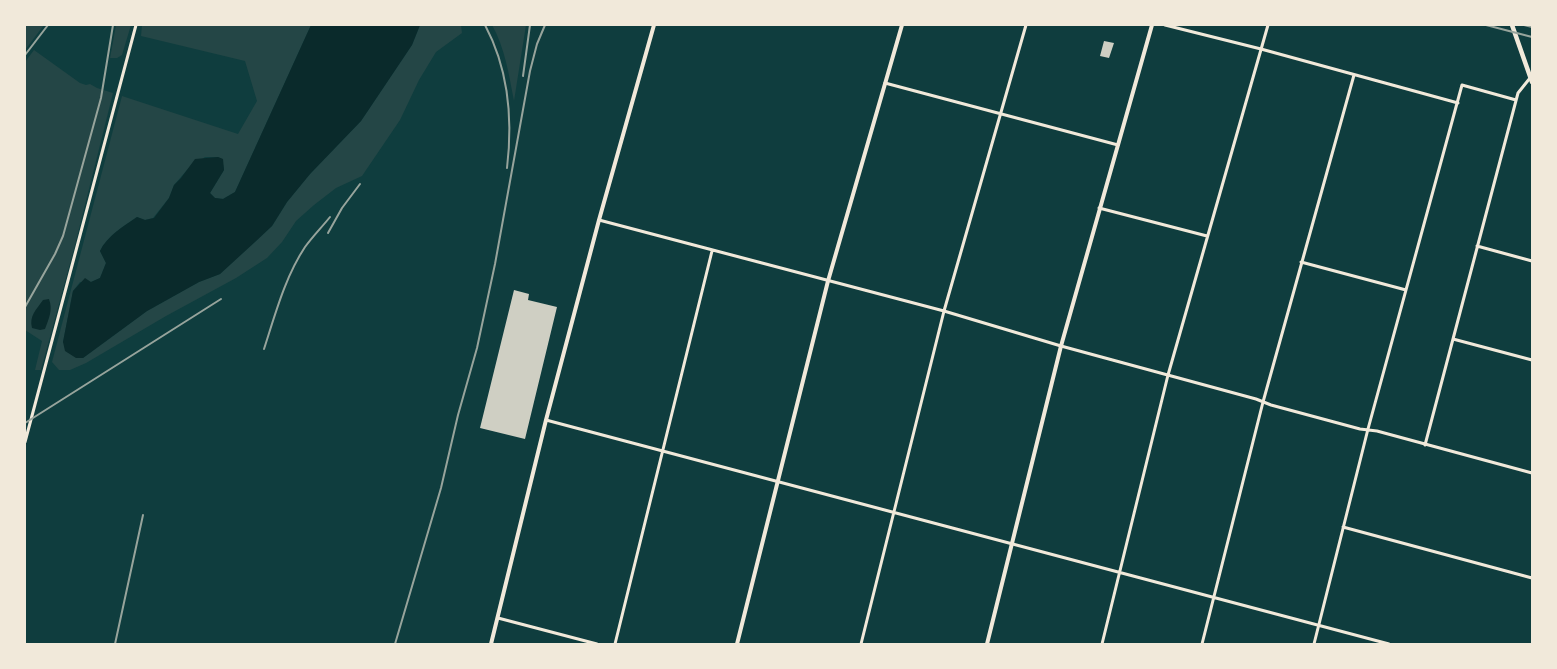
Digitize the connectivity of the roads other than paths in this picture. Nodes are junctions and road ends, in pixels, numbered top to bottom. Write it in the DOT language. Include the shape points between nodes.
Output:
graph roads {
  1 [pos="136,25"];
  2 [pos="654,25"];
  3 [pos="902,25"];
  4 [pos="1026,25"];
  5 [pos="1152,25"];
  6 [pos="1165,25"];
  7 [pos="1268,25"];
  8 [pos="1512,25"];
  9 [pos="1261,49"];
  10 [pos="1354,75"];
  11 [pos="1531,80"];
  12 [pos="884,83"];
  13 [pos="1516,100"];
  14 [pos="1458,103"];
  15 [pos="1000,114"];
  16 [pos="1118,145"];
  17 [pos="1100,208"];
  18 [pos="599,220"];
  19 [pos="1207,236"];
  20 [pos="1477,246"];
  21 [pos="712,251"];
  22 [pos="1532,261"];
  23 [pos="1301,262"];
  24 [pos="828,281"];
  25 [pos="1406,290"];
  26 [pos="944,311"];
  27 [pos="1453,339"];
  28 [pos="1061,346"];
  29 [pos="1532,360"];
  30 [pos="1168,375"];
  31 [pos="1263,402"];
  32 [pos="546,420"];
  33 [pos="1368,429"];
  34 [pos="25,442"];
  35 [pos="1425,444"];
  36 [pos="662,451"];
  37 [pos="1532,473"];
  38 [pos="777,481"];
  39 [pos="893,512"];
  40 [pos="1343,527"];
  41 [pos="1012,544"];
  42 [pos="1120,572"];
  43 [pos="1532,578"];
  44 [pos="1214,598"];
  45 [pos="498,618"];
  46 [pos="1319,626"];
  47 [pos="491,644"];
  48 [pos="596,644"];
  49 [pos="615,644"];
  50 [pos="737,644"];
  51 [pos="861,644"];
  52 [pos="987,644"];
  53 [pos="1102,644"];
  54 [pos="1202,644"];
  55 [pos="1314,644"];
  56 [pos="1388,644"];
  1 -- 34 [label="street"];
  2 -- 18 [label="street"];
  3 -- 12 [label="street"];
  4 -- 15 [label="street"];
  5 -- 16 [label="street"];
  6 -- 9 [label="street"];
  7 -- 9 [label="street"];
  8 -- 11 [label="main road"];
  9 -- 10 [label="street"];
  9 -- 19 [label="street"];
  10 -- 14 [label="street"];
  10 -- 23 [label="street"];
  11 -- 13 [label="street" via="1518,93"];
  12 -- 15 [label="street"];
  12 -- 24 [label="street"];
  13 -- 14 [label="street" via="1462,86"];
  13 -- 20 [label="street"];
  14 -- 25 [label="street"];
  15 -- 16 [label="street"];
  15 -- 26 [label="street"];
  16 -- 17 [label="street"];
  17 -- 19 [label="street"];
  17 -- 28 [label="street"];
  18 -- 21 [label="street"];
  18 -- 32 [label="street"];
  19 -- 30 [label="street"];
  20 -- 22 [label="street"];
  20 -- 27 [label="street"];
  21 -- 24 [label="street"];
  21 -- 36 [label="street"];
  23 -- 25 [label="street"];
  23 -- 31 [label="street"];
  24 -- 26 [label="street"];
  24 -- 38 [label="street"];
  25 -- 33 [label="street"];
  26 -- 28 [label="street"];
  26 -- 39 [label="street"];
  27 -- 29 [label="street"];
  27 -- 35 [label="street"];
  28 -- 30 [label="street"];
  28 -- 41 [label="street"];
  30 -- 31 [label="street"];
  30 -- 42 [label="street"];
  31 -- 33 [label="street"];
  31 -- 44 [label="street"];
  32 -- 36 [label="street"];
  32 -- 45 [label="street"];
  33 -- 35 [label="street"];
  33 -- 40 [label="street"];
  35 -- 37 [label="street"];
  36 -- 38 [label="street"];
  36 -- 49 [label="street"];
  38 -- 39 [label="street"];
  38 -- 50 [label="street"];
  39 -- 41 [label="street"];
  39 -- 51 [label="street"];
  40 -- 43 [label="street"];
  40 -- 46 [label="street"];
  41 -- 42 [label="street"];
  41 -- 52 [label="street"];
  42 -- 44 [label="street"];
  42 -- 53 [label="street"];
  44 -- 46 [label="street"];
  44 -- 54 [label="street"];
  45 -- 47 [label="street"];
  45 -- 48 [label="street"];
  46 -- 55 [label="street"];
  46 -- 56 [label="street"];
}
